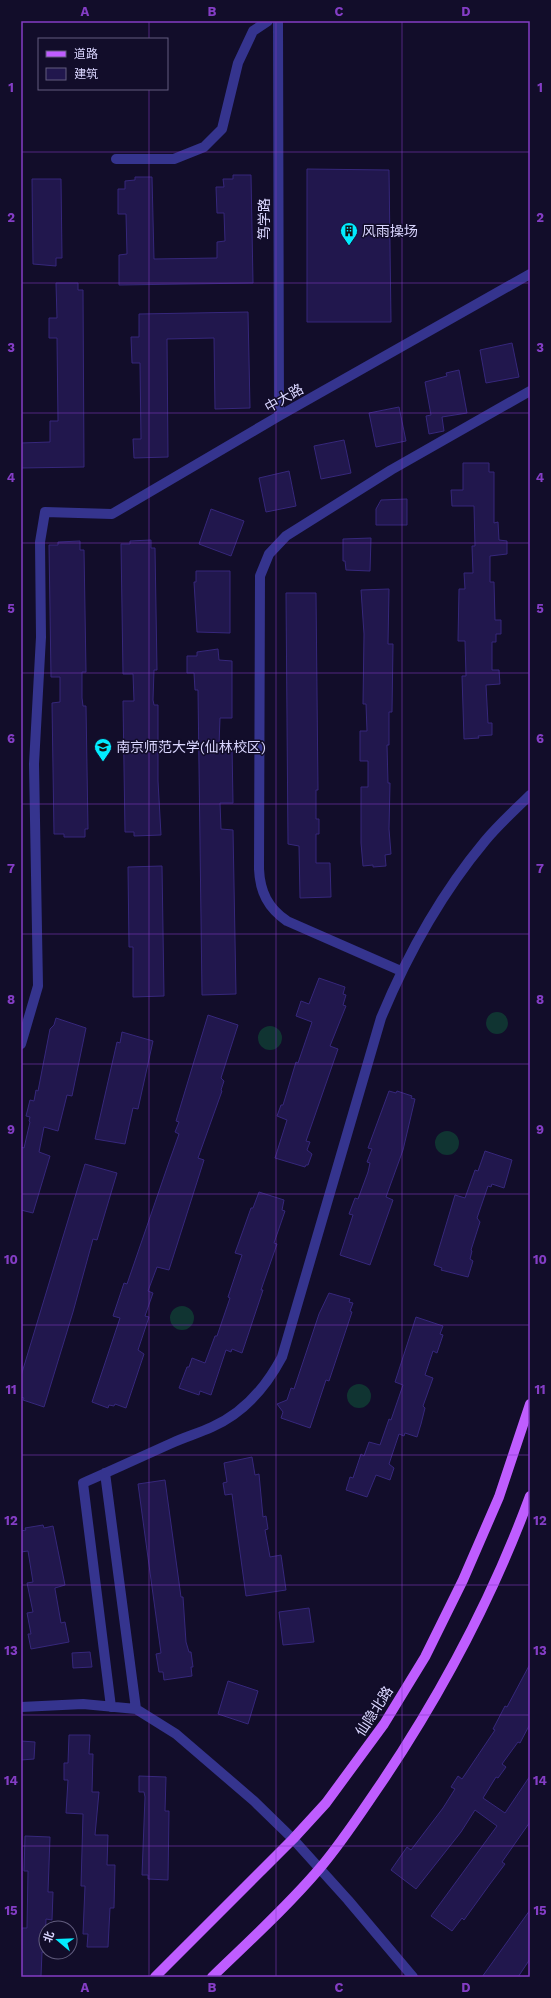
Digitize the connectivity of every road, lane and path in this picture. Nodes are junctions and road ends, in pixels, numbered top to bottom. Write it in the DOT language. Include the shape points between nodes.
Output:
graph roads {
  1 [pos="268,21"];
  2 [pos="278,21"];
  3 [pos="116,159"];
  4 [pos="530,274"];
  5 [pos="530,390"];
  6 [pos="279,416"];
  7 [pos="530,795"];
  8 [pos="401,971"];
  9 [pos="21,1044"];
  10 [pos="530,1404"];
  11 [pos="105,1474"];
  12 [pos="530,1496"];
  13 [pos="21,1707"];
  14 [pos="111,1707"];
  15 [pos="136,1709"];
  16 [pos="293,1839"];
  17 [pos="320,1868"];
  18 [pos="155,1977"];
  19 [pos="212,1977"];
  20 [pos="413,1977"];
  1 -- 3 [label="street" via="253,31 238,64 222,129 204,147 174,159"];
  2 -- 6 [label="street, 笃学路"];
  4 -- 6 [label="street, 中大路"];
  5 -- 8 [label="street" via="390,470 286,536 269,554 260,576 259,869 262,890 272,908 287,921"];
  6 -- 9 [label="street, 中大路" via="112,514 45,512 40,542 41,637 34,764 38,986"];
  7 -- 8 [label="street" via="486,840 442,897"];
  8 -- 11 [label="street" via="381,1018 284,1349 274,1371 254,1397 228,1418"];
  10 -- 16 [label="main road, 仙隐北路" via="499,1497 463,1580 425,1657 384,1724 326,1803"];
  11 -- 14 [label="street" via="83,1484"];
  11 -- 15 [label="street"];
  12 -- 17 [label="main road" via="491,1591 451,1672 410,1740"];
  13 -- 14 [label="street" via="83,1704"];
  14 -- 15 [label="street"];
  15 -- 16 [label="street" via="176,1734 254,1801"];
  16 -- 17 [label="street"];
  16 -- 18 [label="main road, 仙隐北路"];
  17 -- 19 [label="main road"];
  17 -- 20 [label="street"];
}
